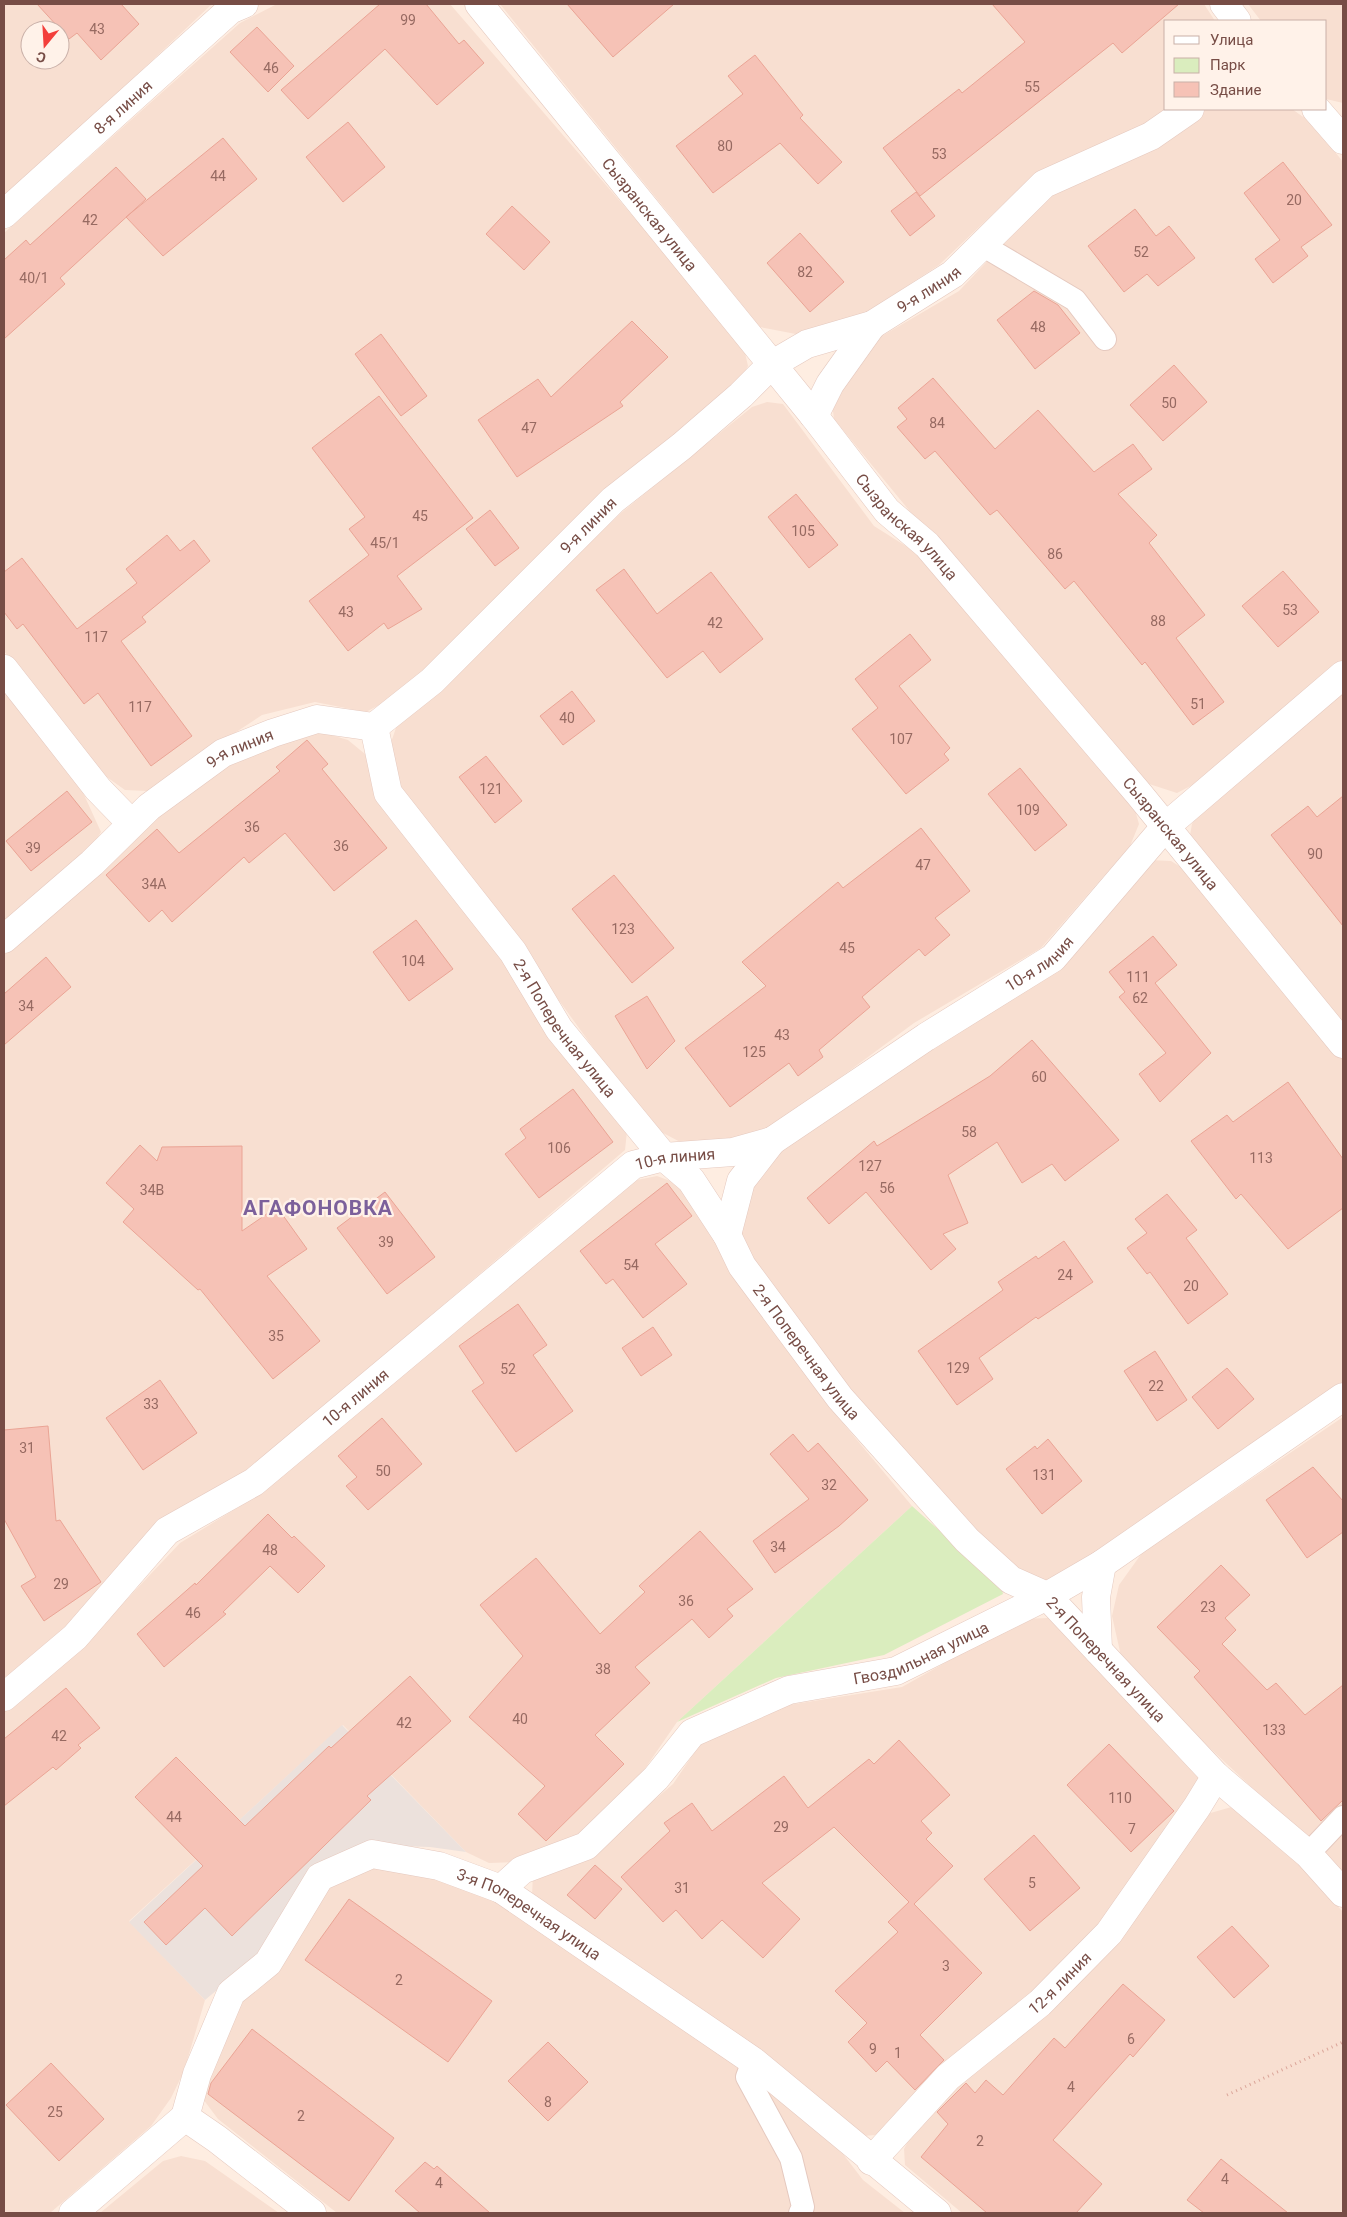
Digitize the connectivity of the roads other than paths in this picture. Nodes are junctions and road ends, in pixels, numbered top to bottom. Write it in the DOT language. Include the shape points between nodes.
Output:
graph roads {
  1 [pos="479,4"];
  2 [pos="1224,4"];
  3 [pos="233,6"];
  4 [pos="1236,20"];
  5 [pos="1189,110"];
  6 [pos="1329,114"];
  7 [pos="1343,140"];
  8 [pos="4,214"];
  9 [pos="982,245"];
  10 [pos="872,325"];
  11 [pos="1104,339"];
  12 [pos="771,365"];
  13 [pos="814,416"];
  14 [pos="4,669"];
  15 [pos="1343,675"];
  16 [pos="374,727"];
  17 [pos="131,823"];
  18 [pos="1165,827"];
  19 [pos="4,939"];
  20 [pos="1343,1044"];
  21 [pos="772,1141"];
  22 [pos="664,1157"];
  23 [pos="727,1235"];
  24 [pos="1343,1397"];
  25 [pos="1102,1564"];
  26 [pos="1047,1596"];
  27 [pos="1098,1650"];
  28 [pos="4,1696"];
  29 [pos="1216,1776"];
  30 [pos="1343,1817"];
  31 [pos="1308,1854"];
  32 [pos="501,1889"];
  33 [pos="1343,1893"];
  34 [pos="753,2061"];
  35 [pos="185,2117"];
  36 [pos="871,2161"];
  37 [pos="74,2213"];
  38 [pos="312,2213"];
  39 [pos="800,2213"];
  40 [pos="937,2213"];
  1 -- 12 [label="street, Сызранская улица"];
  2 -- 4 [label="street"];
  3 -- 8 [label="street, 8-я линия"];
  5 -- 9 [label="street, 9-я линия" via="1151,136 1044,184"];
  6 -- 7 [label="street"];
  9 -- 10 [label="street, 9-я линия" via="953,274"];
  9 -- 11 [label="lane" via="1076,300"];
  10 -- 12 [label="street, 9-я линия" via="807,344"];
  10 -- 13 [label="street" via="830,384"];
  12 -- 13 [label="street, Сызранская улица"];
  12 -- 16 [label="street, 9-я линия" via="682,446 613,500 432,681"];
  13 -- 18 [label="street, Сызранская улица" via="887,511 927,545"];
  14 -- 17 [label="street" via="98,789"];
  15 -- 18 [label="street, 10-я линия"];
  16 -- 17 [label="street, 9-я линия" via="317,718 273,732 223,753 149,806"];
  16 -- 22 [label="street, 2-я Поперечная улица" via="388,793 513,952 559,1029"];
  17 -- 19 [label="street, 9-я линия" via="92,863"];
  18 -- 20 [label="street, Сызранская улица"];
  18 -- 21 [label="street, 10-я линия" via="1053,958 926,1037"];
  21 -- 22 [label="street, 10-я линия" via="733,1152"];
  21 -- 23 [label="street" via="741,1181"];
  22 -- 23 [label="street, 2-я Поперечная улица" via="691,1180"];
  22 -- 28 [label="street, 10-я линия" via="633,1165 254,1482 168,1531 75,1636"];
  23 -- 26 [label="street, 2-я Поперечная улица" via="742,1266 840,1398 967,1540 1011,1580"];
  24 -- 25 [label="street, Гвоздильная улица"];
  25 -- 26 [label="street, Гвоздильная улица"];
  25 -- 27 [label="street" via="1096,1597"];
  26 -- 27 [label="street, 2-я Поперечная улица"];
  26 -- 32 [label="street, Гвоздильная улица" via="896,1671 789,1690 692,1734 656,1778 586,1846 522,1870"];
  27 -- 29 [label="street, 2-я Поперечная улица"];
  29 -- 31 [label="street, 2-я Поперечная улица"];
  29 -- 36 [label="street, 12-я линия" via="1109,1933 1040,2003 948,2077"];
  30 -- 31 [label="lane"];
  31 -- 33 [label="street, 2-я Поперечная улица"];
  32 -- 34 [label="street, 3-я Поперечная улица"];
  32 -- 35 [label="street, 3-я Поперечная улица" via="439,1866 372,1854 320,1877 268,1963 230,1992 197,2074"];
  34 -- 36 [label="street, 3-я Поперечная улица"];
  34 -- 39 [label="lane" via="747,2077 791,2158 803,2207"];
  35 -- 37 [label="street"];
  35 -- 38 [label="street"];
  36 -- 40 [label="street, 3-я Поперечная улица"];
}
